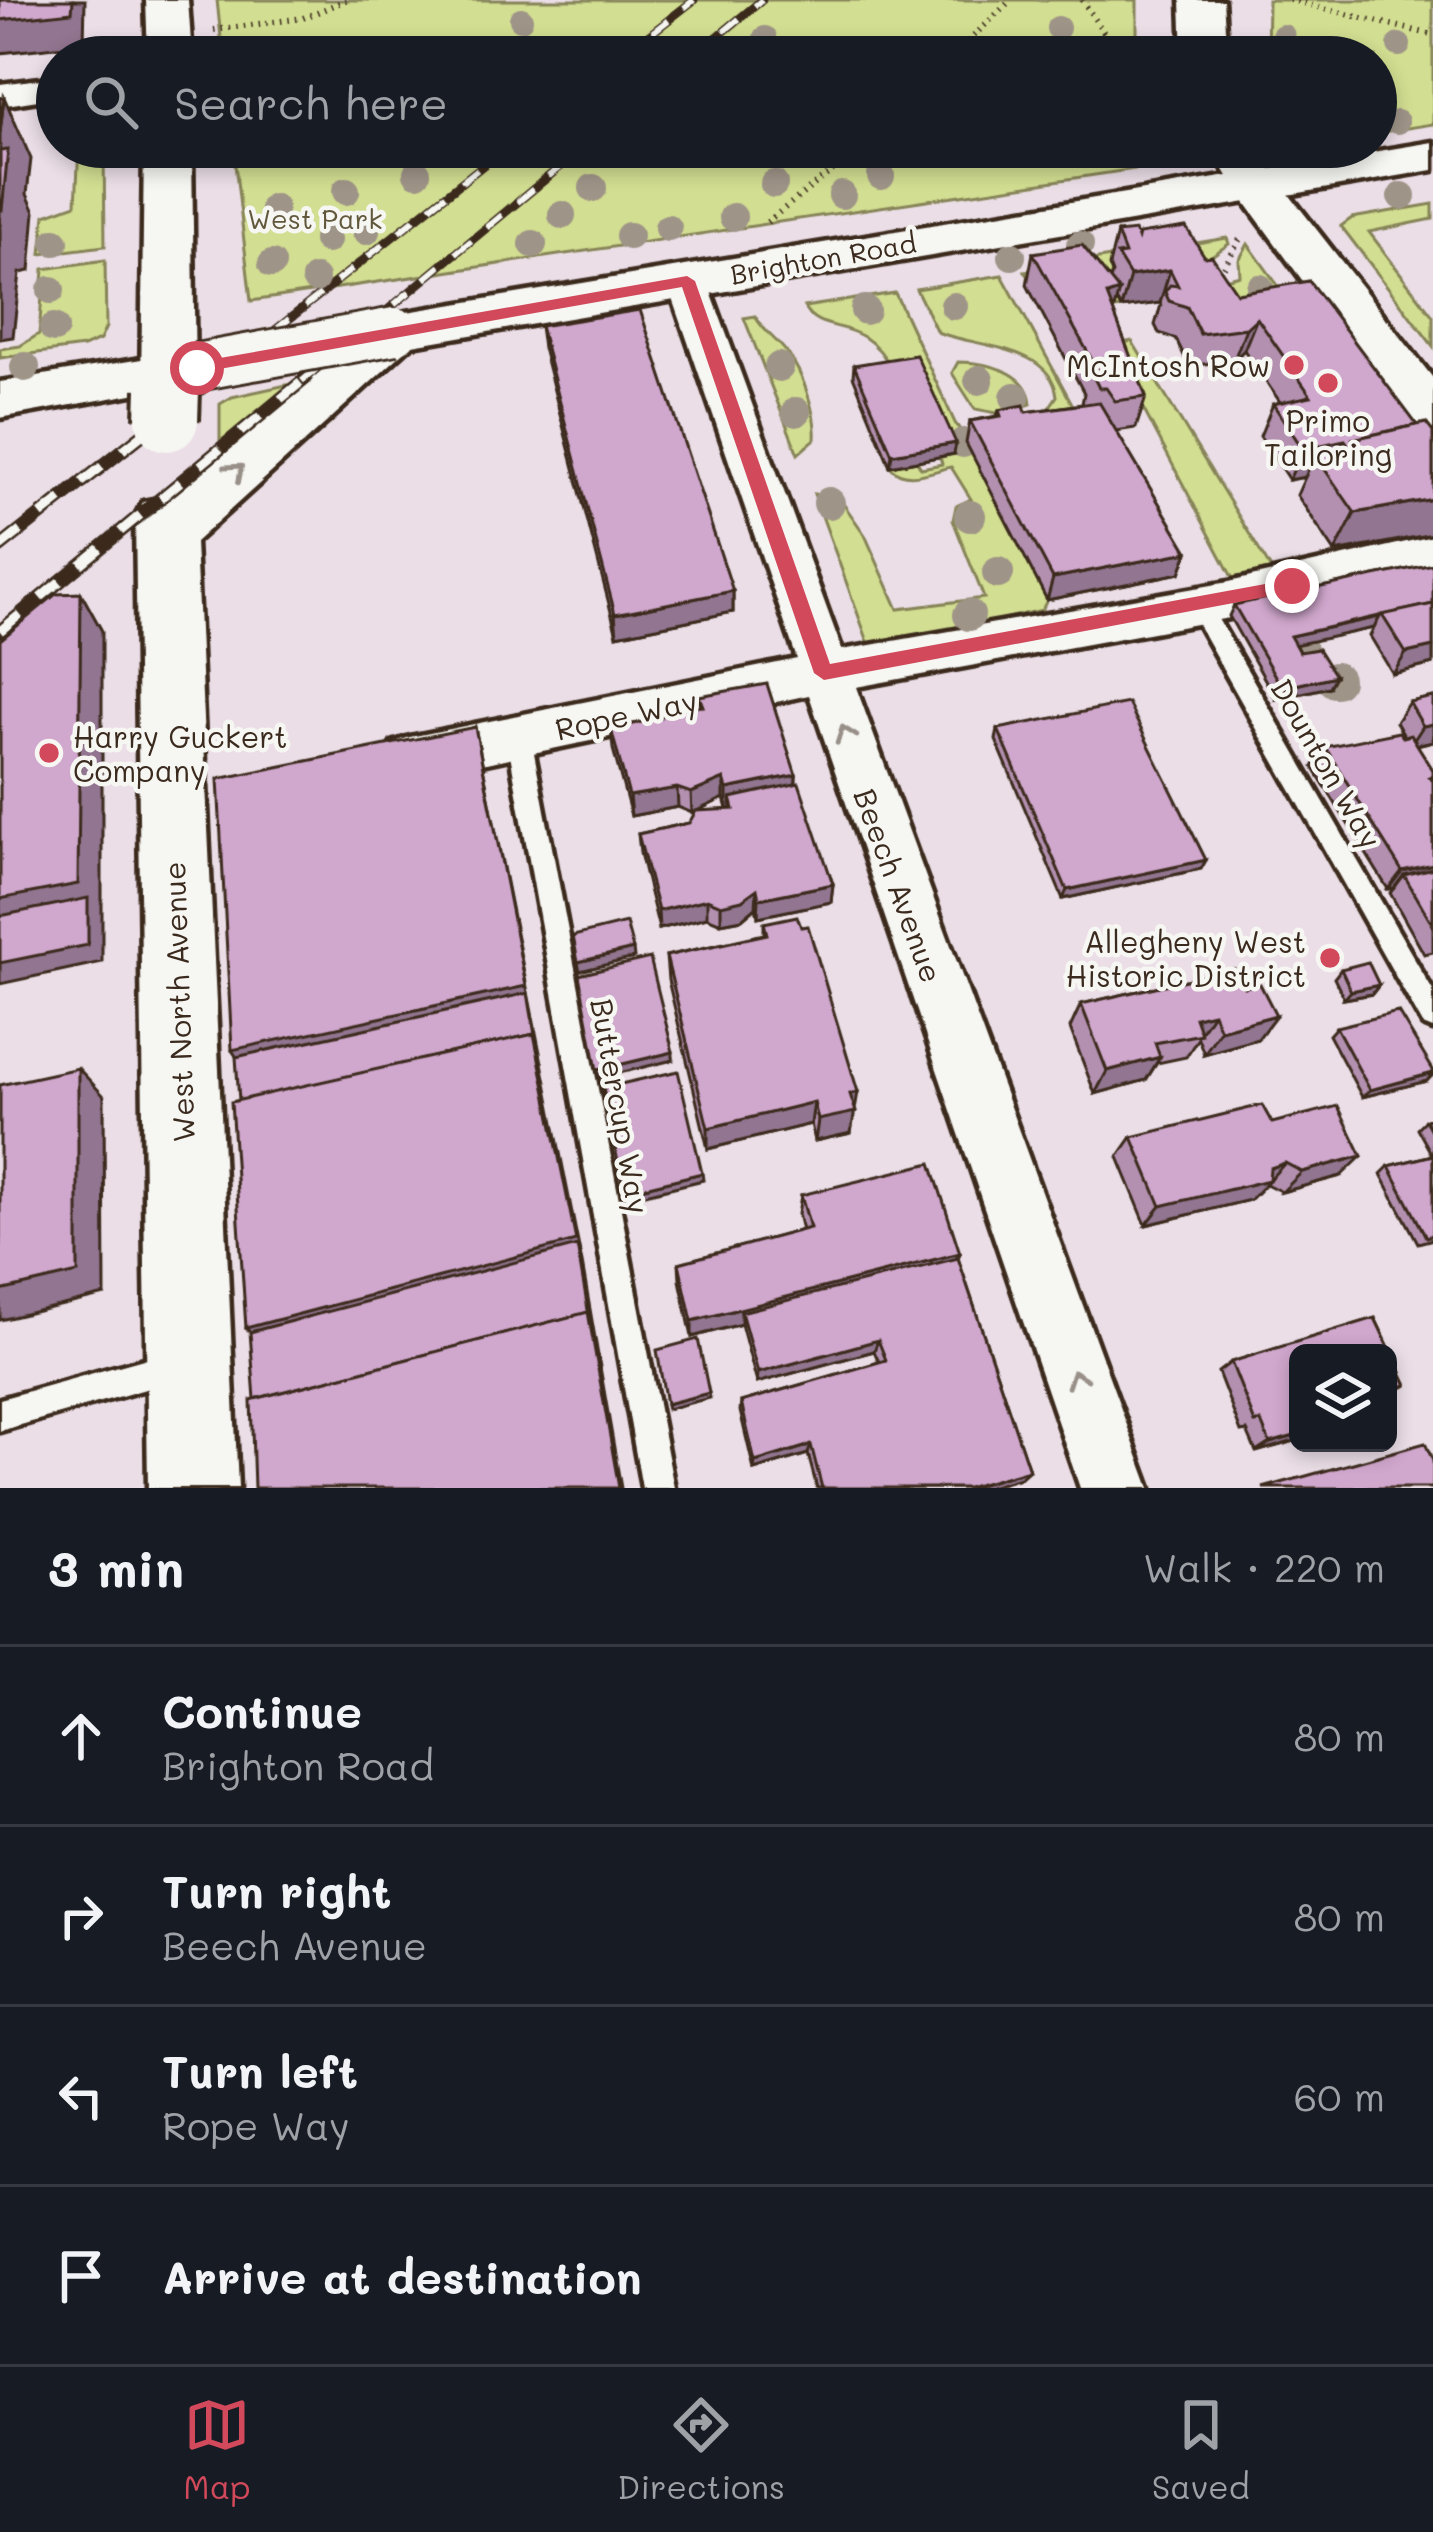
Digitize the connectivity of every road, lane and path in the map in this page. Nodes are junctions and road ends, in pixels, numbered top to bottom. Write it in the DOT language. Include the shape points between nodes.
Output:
graph roads {
  1 [pos="167,0"];
  2 [pos="346,0"];
  3 [pos="1011,0"];
  4 [pos="1082,0"];
  5 [pos="1202,0"];
  6 [pos="1289,0"];
  7 [pos="212,31"];
  8 [pos="1433,35"];
  9 [pos="169,36"];
  10 [pos="974,36"];
  11 [pos="1106,36"];
  12 [pos="1203,36"];
  13 [pos="36,90"];
  14 [pos="0,95"];
  15 [pos="1433,156"];
  16 [pos="1397,162"];
  17 [pos="169,168"];
  18 [pos="835,168"];
  19 [pos="1360,168"];
  20 [pos="1245,187"];
  21 [pos="756,230"];
  22 [pos="1224,267"];
  23 [pos="687,281"];
  24 [pos="406,329"];
  25 [pos="175,388"];
  26 [pos="0,400"];
  27 [pos="1433,417"];
  28 [pos="1433,553"];
  29 [pos="1199,606"];
  30 [pos="824,673"];
  31 [pos="520,737"];
  32 [pos="365,766"];
  33 [pos="1433,1016"];
  34 [pos="190,1362"];
  35 [pos="0,1414"];
  36 [pos="193,1488"];
  37 [pos="658,1488"];
  38 [pos="1115,1488"];
  1 -- 9 [label="main road"];
  2 -- 7 [label="path" via="303,18"];
  3 -- 10 [label="path"];
  4 -- 11 [label="path"];
  5 -- 12 [label="main road"];
  6 -- 8 [label="path"];
  13 -- 14 [label="street"];
  15 -- 16 [label="street, Brighton Road"];
  17 -- 25 [label="main road"];
  18 -- 21 [label="path"];
  19 -- 20 [label="street, Brighton Road"];
  20 -- 22 [label="path"];
  20 -- 23 [label="street, Brighton Road"];
  20 -- 27 [label="main road"];
  23 -- 24 [label="street, Brighton Road"];
  23 -- 30 [label="street, Beech Avenue"];
  24 -- 25 [label="street, Brighton Road, bridge"];
  34 -- 24 [label="main road, West North Avenue, one-way" via="191,799 163,527"];
  25 -- 26 [label="street, Brighton Road"];
  28 -- 29 [label="street, Rope Way"];
  29 -- 30 [label="street, Rope Way"];
  29 -- 33 [label="lane, Dounton Way"];
  30 -- 31 [label="street, Rope Way"];
  38 -- 30 [label="street, Beech Avenue, one-way"];
  31 -- 32 [label="street, Rope Way"];
  31 -- 37 [label="lane, Buttercup Way"];
  34 -- 35 [label="lane"];
  34 -- 36 [label="main road, West North Avenue"];
}
